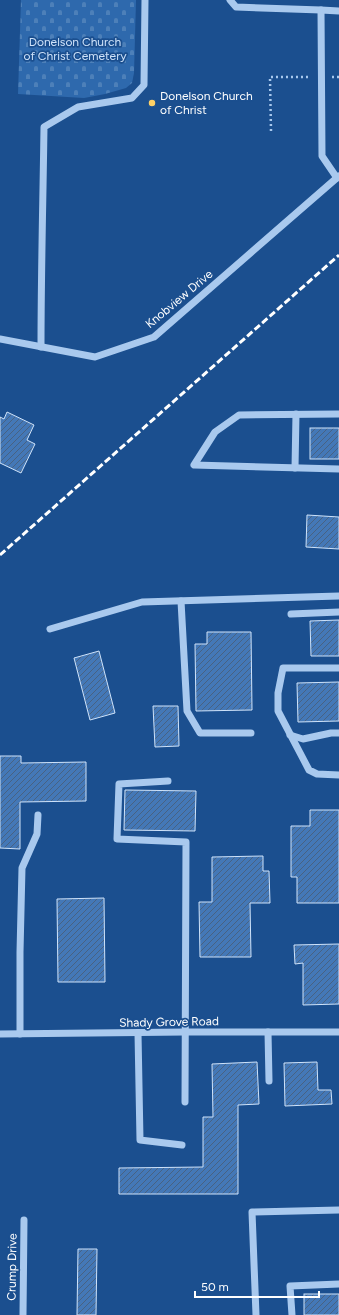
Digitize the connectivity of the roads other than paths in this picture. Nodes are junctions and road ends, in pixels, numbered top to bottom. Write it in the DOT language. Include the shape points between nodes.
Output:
graph roads {
  1 [pos="145,0"];
  2 [pos="230,0"];
  3 [pos="321,10"];
  4 [pos="339,11"];
  5 [pos="338,177"];
  6 [pos="0,339"];
  7 [pos="41,347"];
  8 [pos="296,414"];
  9 [pos="339,414"];
  10 [pos="295,468"];
  11 [pos="339,469"];
  12 [pos="339,596"];
  13 [pos="181,600"];
  14 [pos="339,612"];
  15 [pos="291,614"];
  16 [pos="50,629"];
  17 [pos="339,668"];
  18 [pos="251,733"];
  19 [pos="339,733"];
  20 [pos="290,735"];
  21 [pos="339,775"];
  22 [pos="168,781"];
  23 [pos="38,815"];
  24 [pos="185,1032"];
  25 [pos="268,1032"];
  26 [pos="339,1032"];
  27 [pos="138,1033"];
  28 [pos="0,1034"];
  29 [pos="20,1034"];
  30 [pos="269,1081"];
  31 [pos="186,1102"];
  32 [pos="182,1145"];
  33 [pos="339,1210"];
  34 [pos="24,1220"];
  35 [pos="339,1284"];
  36 [pos="23,1315"];
  37 [pos="256,1315"];
  38 [pos="292,1315"];
  1 -- 7 [label="street" via="144,85 132,98 78,106 44,127"];
  2 -- 3 [label="street" via="236,7"];
  3 -- 4 [label="street"];
  3 -- 5 [label="street" via="322,156"];
  5 -- 7 [label="street, Knobview Drive" via="154,336 95,357"];
  6 -- 7 [label="street, Knobview Drive"];
  8 -- 9 [label="street"];
  8 -- 10 [label="street"];
  8 -- 10 [label="street" via="239,414 216,432 194,465"];
  10 -- 11 [label="street"];
  12 -- 13 [label="street"];
  13 -- 16 [label="street" via="142,602"];
  13 -- 18 [label="street" via="187,711 200,733"];
  14 -- 15 [label="street"];
  17 -- 20 [label="street" via="283,668 278,693 278,711"];
  19 -- 20 [label="street" via="303,739"];
  20 -- 21 [label="street" via="309,770 317,774"];
  22 -- 24 [label="street" via="119,784 117,839 186,842"];
  23 -- 29 [label="street" via="37,834 22,868"];
  24 -- 25 [label="street, Shady Grove Road"];
  24 -- 27 [label="street, Shady Grove Road"];
  24 -- 31 [label="street"];
  25 -- 26 [label="street, Shady Grove Road"];
  25 -- 30 [label="street"];
  27 -- 29 [label="street, Shady Grove Road"];
  27 -- 32 [label="street" via="140,1140"];
  28 -- 29 [label="street, Shady Grove Road"];
  33 -- 37 [label="street" via="252,1212"];
  34 -- 36 [label="street, Crump Drive"];
  35 -- 38 [label="street" via="290,1286"];
}
